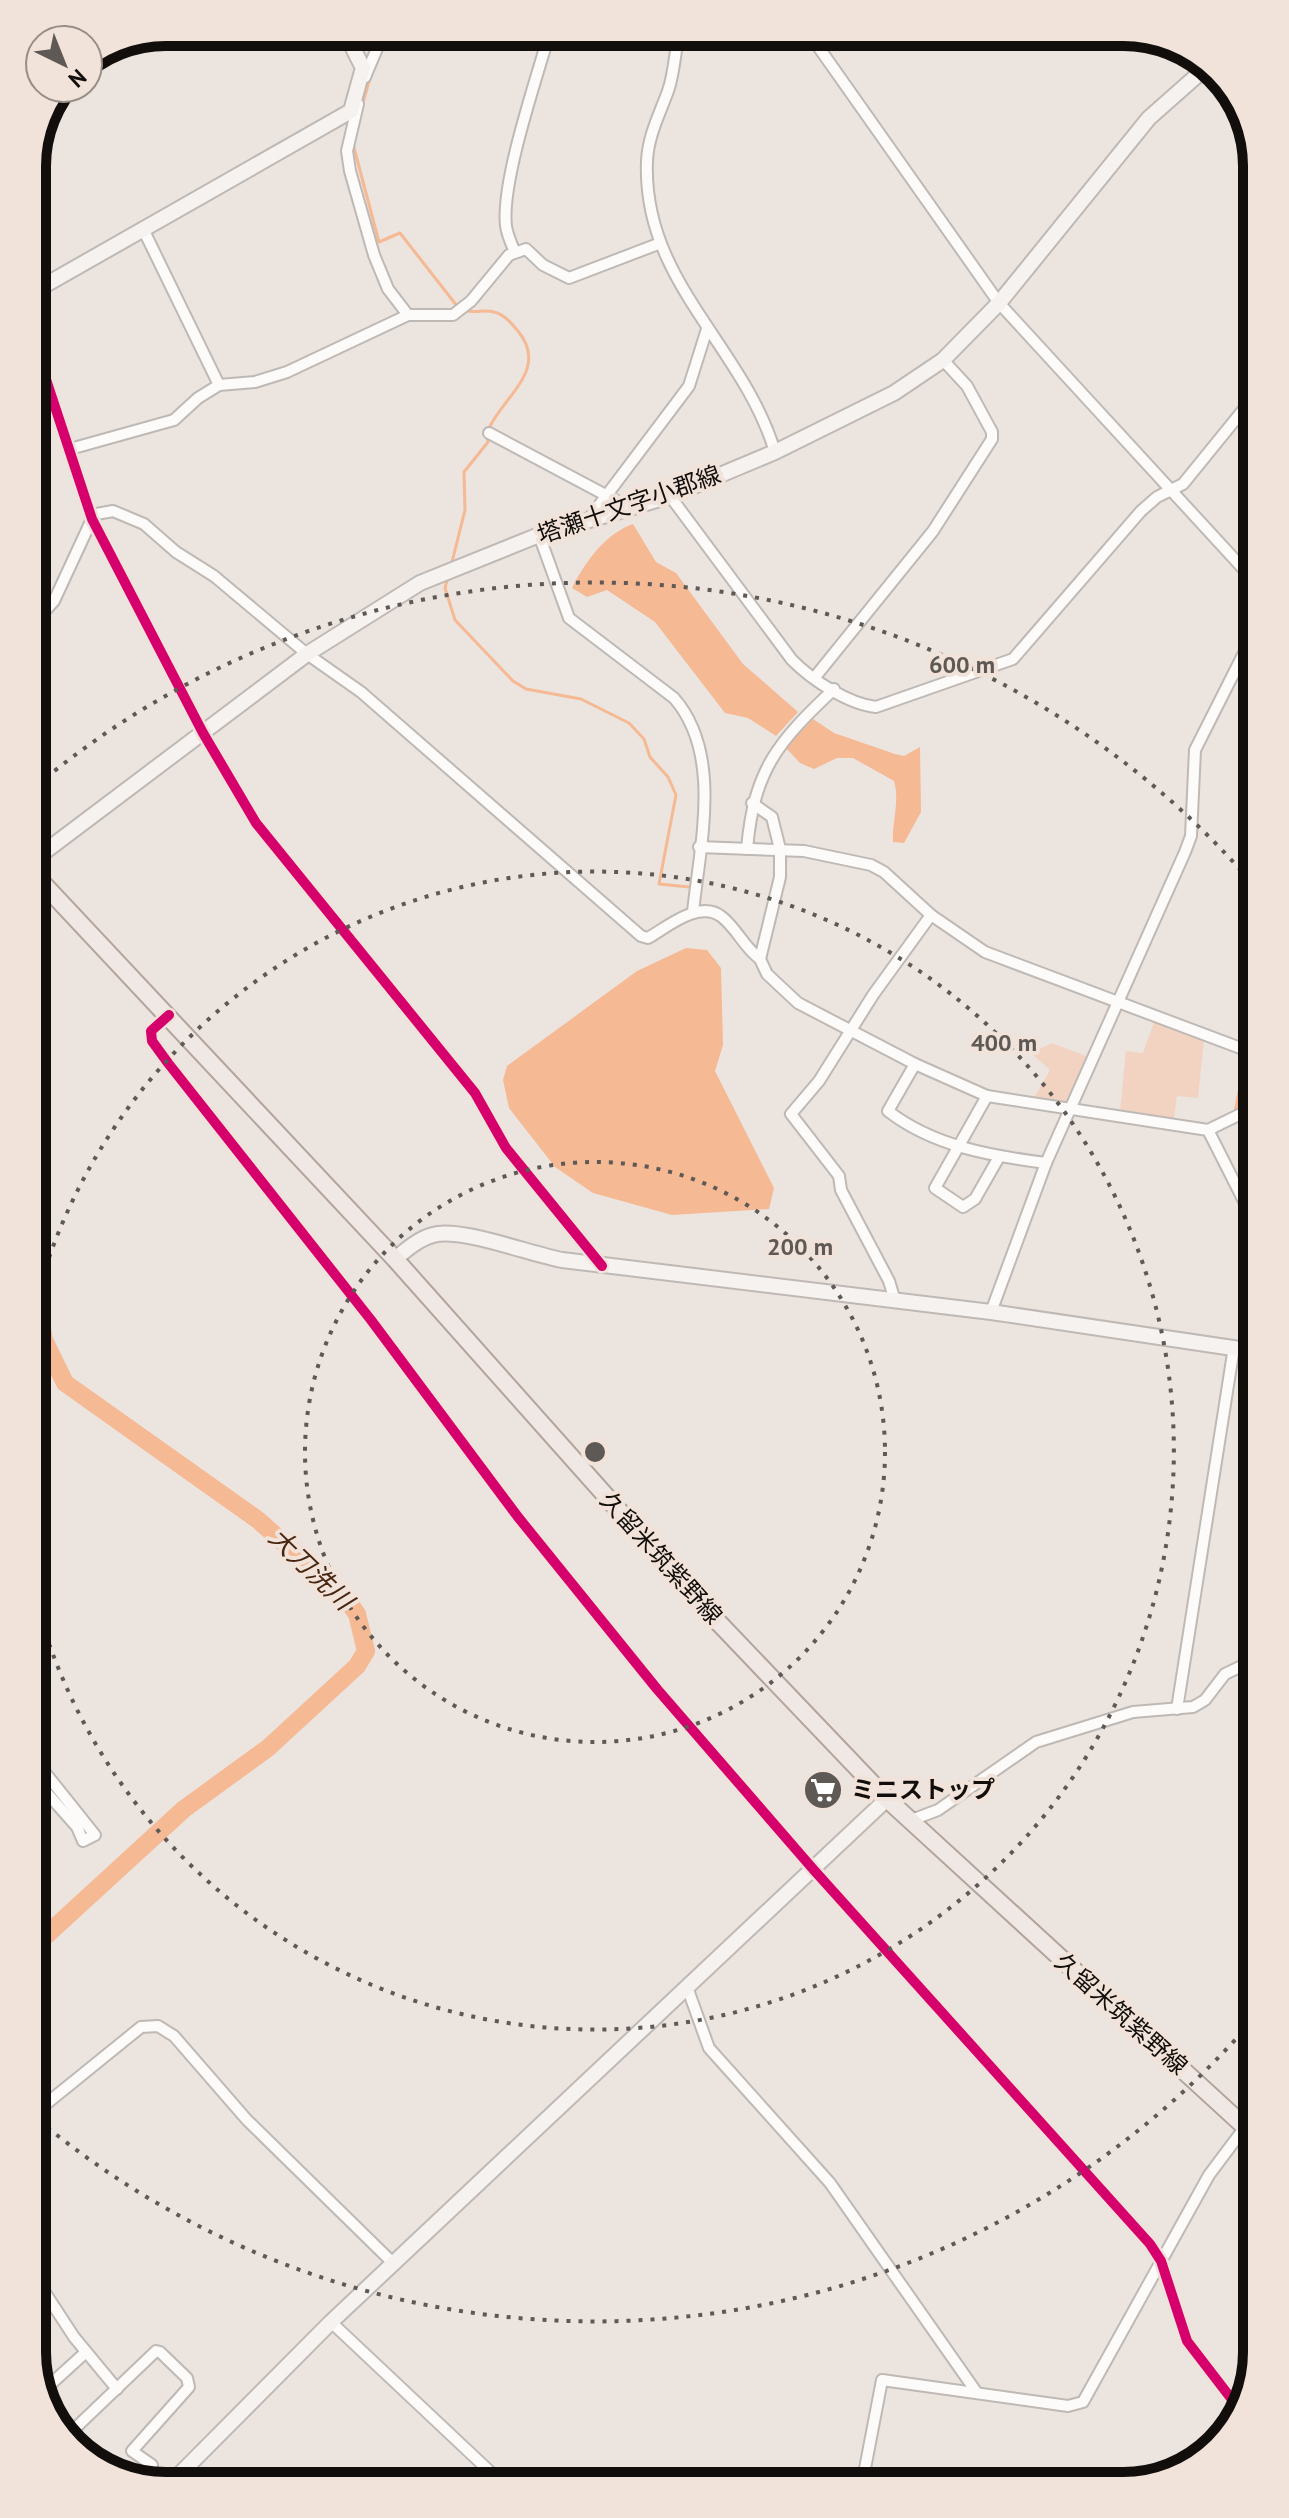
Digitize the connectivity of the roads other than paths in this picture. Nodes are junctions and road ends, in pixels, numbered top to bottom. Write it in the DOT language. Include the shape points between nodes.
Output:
graph roads {
  1 [pos="352,46"];
  2 [pos="378,46"];
  3 [pos="546,46"];
  4 [pos="676,46"];
  5 [pos="818,46"];
  6 [pos="1199,74"];
  7 [pos="360,88"];
  8 [pos="144,231"];
  9 [pos="658,244"];
  10 [pos="514,250"];
  11 [pos="46,285"];
  12 [pos="999,303"];
  13 [pos="408,315"];
  14 [pos="707,329"];
  15 [pos="943,360"];
  16 [pos="46,378"];
  17 [pos="219,385"];
  18 [pos="1243,410"];
  19 [pos="489,433"];
  20 [pos="70,449"];
  21 [pos="775,452"];
  22 [pos="1173,490"];
  23 [pos="607,496"];
  24 [pos="670,496"];
  25 [pos="630,508"];
  26 [pos="91,517"];
  27 [pos="588,520"];
  28 [pos="539,535"];
  29 [pos="1243,568"];
  30 [pos="46,610"];
  31 [pos="307,654"];
  32 [pos="1243,655"];
  33 [pos="815,677"];
  34 [pos="834,689"];
  35 [pos="203,733"];
  36 [pos="752,803"];
  37 [pos="699,847"];
  38 [pos="747,849"];
  39 [pos="780,849"];
  40 [pos="46,851"];
  41 [pos="46,886"];
  42 [pos="693,912"];
  43 [pos="931,915"];
  44 [pos="760,959"];
  45 [pos="1117,1002"];
  46 [pos="169,1015"];
  47 [pos="850,1030"];
  48 [pos="1243,1049"];
  49 [pos="915,1064"];
  50 [pos="987,1096"];
  51 [pos="1070,1108"];
  52 [pos="1243,1113"];
  53 [pos="1208,1130"];
  54 [pos="958,1147"];
  55 [pos="999,1157"];
  56 [pos="1046,1163"];
  57 [pos="1243,1199"];
  58 [pos="395,1259"];
  59 [pos="602,1266"];
  60 [pos="895,1301"];
  61 [pos="991,1312"];
  62 [pos="1234,1347"];
  63 [pos="1243,1349"];
  64 [pos="1243,1665"];
  65 [pos="1177,1709"];
  66 [pos="46,1774"];
  67 [pos="46,1792"];
  68 [pos="887,1799"];
  69 [pos="909,1821"];
  70 [pos="813,1869"];
  71 [pos="687,1987"];
  72 [pos="46,2104"];
  73 [pos="1243,2120"];
  74 [pos="1243,2138"];
  75 [pos="1161,2261"];
  76 [pos="393,2263"];
  77 [pos="46,2294"];
  78 [pos="331,2322"];
  79 [pos="86,2352"];
  80 [pos="51,2384"];
  81 [pos="117,2389"];
  82 [pos="977,2393"];
  83 [pos="1233,2400"];
  84 [pos="74,2429"];
  85 [pos="148,2471"];
  86 [pos="182,2472"];
  87 [pos="490,2472"];
  88 [pos="864,2472"];
  1 -- 7 [label="street" via="363,68"];
  2 -- 7 [label="street"];
  3 -- 10 [label="street" via="507,205 506,227"];
  4 -- 9 [label="street" via="647,157"];
  5 -- 12 [label="street"];
  6 -- 12 [label="street, 塔瀬十文字小郡線" via="1149,118"];
  7 -- 8 [label="street" via="351,111"];
  7 -- 13 [label="street" via="347,151 350,171 378,266"];
  8 -- 11 [label="street"];
  8 -- 17 [label="street"];
  9 -- 10 [label="street" via="569,278 526,249"];
  9 -- 14 [label="street"];
  10 -- 13 [label="street" via="453,315"];
  12 -- 15 [label="street, 塔瀬十文字小郡線"];
  12 -- 22 [label="street"];
  13 -- 17 [label="street" via="287,372"];
  14 -- 21 [label="street" via="753,394"];
  14 -- 23 [label="street" via="689,386"];
  15 -- 21 [label="street, 塔瀬十文字小郡線" via="894,393"];
  15 -- 33 [label="street" via="967,386 992,439 933,531"];
  16 -- 20 [label="street"];
  17 -- 20 [label="street" via="174,420"];
  18 -- 22 [label="street"];
  19 -- 23 [label="street"];
  20 -- 26 [label="street"];
  21 -- 24 [label="street, 塔瀬十文字小郡線"];
  22 -- 29 [label="street"];
  22 -- 34 [label="street" via="1141,511 1021,652 1003,666 876,707 856,703"];
  23 -- 25 [label="street"];
  23 -- 27 [label="street"];
  24 -- 25 [label="street, 塔瀬十文字小郡線"];
  24 -- 33 [label="street" via="792,660"];
  25 -- 27 [label="street, 塔瀬十文字小郡線"];
  26 -- 30 [label="street"];
  26 -- 31 [label="street" via="113,511 144,524"];
  26 -- 35 [label="street"];
  27 -- 28 [label="street, 塔瀬十文字小郡線"];
  28 -- 31 [label="street, 塔瀬十文字小郡線" via="420,583"];
  28 -- 37 [label="street" via="569,618 685,711 704,764"];
  31 -- 35 [label="street, 塔瀬十文字小郡線"];
  31 -- 42 [label="street" via="361,692 641,936 648,938"];
  32 -- 45 [label="street" via="1195,750 1191,836"];
  33 -- 34 [label="street"];
  34 -- 36 [label="street" via="783,742"];
  35 -- 40 [label="street, 塔瀬十文字小郡線"];
  35 -- 59 [label="street" via="256,823 475,1093 506,1148"];
  36 -- 38 [label="street"];
  36 -- 39 [label="street" via="772,817"];
  37 -- 38 [label="street"];
  37 -- 42 [label="street"];
  38 -- 39 [label="street"];
  39 -- 43 [label="street" via="871,865"];
  39 -- 44 [label="street" via="777,892"];
  41 -- 46 [label="main road, 久留米筑紫野線"];
  42 -- 44 [label="street" via="722,917"];
  43 -- 45 [label="street" via="985,952"];
  43 -- 47 [label="street"];
  44 -- 47 [label="street" via="767,974 798,1003"];
  45 -- 48 [label="street"];
  45 -- 51 [label="street"];
  46 -- 58 [label="main road, 久留米筑紫野線"];
  46 -- 70 [label="street" via="151,1031 168,1063 518,1517"];
  47 -- 49 [label="street"];
  47 -- 60 [label="street" via="791,1114 839,1176"];
  49 -- 50 [label="street"];
  49 -- 54 [label="street" via="888,1111"];
  50 -- 51 [label="street"];
  50 -- 54 [label="street"];
  51 -- 53 [label="street"];
  51 -- 56 [label="street"];
  52 -- 53 [label="street"];
  53 -- 57 [label="street"];
  54 -- 55 [label="street"];
  54 -- 55 [label="street" via="935,1188 963,1207 975,1199"];
  55 -- 56 [label="street"];
  56 -- 61 [label="street"];
  58 -- 59 [label="street" via="433,1235 458,1233 523,1253"];
  58 -- 68 [label="main road, 久留米筑紫野線" via="719,1623"];
  59 -- 60 [label="street"];
  60 -- 61 [label="street"];
  61 -- 62 [label="street"];
  62 -- 63 [label="street"];
  62 -- 65 [label="street"];
  64 -- 65 [label="street" via="1225,1674 1205,1700"];
  65 -- 69 [label="street" via="1133,1712 1036,1742 938,1810"];
  66 -- 67 [label="street" via="95,1835 83,1841"];
  68 -- 69 [label="main road, 久留米筑紫野線"];
  68 -- 70 [label="street"];
  69 -- 73 [label="main road, 久留米筑紫野線"];
  70 -- 71 [label="street"];
  70 -- 75 [label="street"];
  71 -- 76 [label="street"];
  71 -- 82 [label="street" via="709,2048 830,2183"];
  72 -- 76 [label="street" via="141,2027 166,2030 247,2120"];
  74 -- 75 [label="street" via="1209,2175"];
  75 -- 82 [label="street" via="1083,2402 1068,2406"];
  75 -- 83 [label="street" via="1187,2341"];
  76 -- 78 [label="street"];
  77 -- 79 [label="street"];
  78 -- 86 [label="street"];
  78 -- 87 [label="street"];
  79 -- 80 [label="street"];
  79 -- 81 [label="street"];
  81 -- 84 [label="street"];
  81 -- 85 [label="street" via="156,2351 187,2378 189,2387 132,2451 152,2465"];
  82 -- 88 [label="street" via="882,2380"];
}
